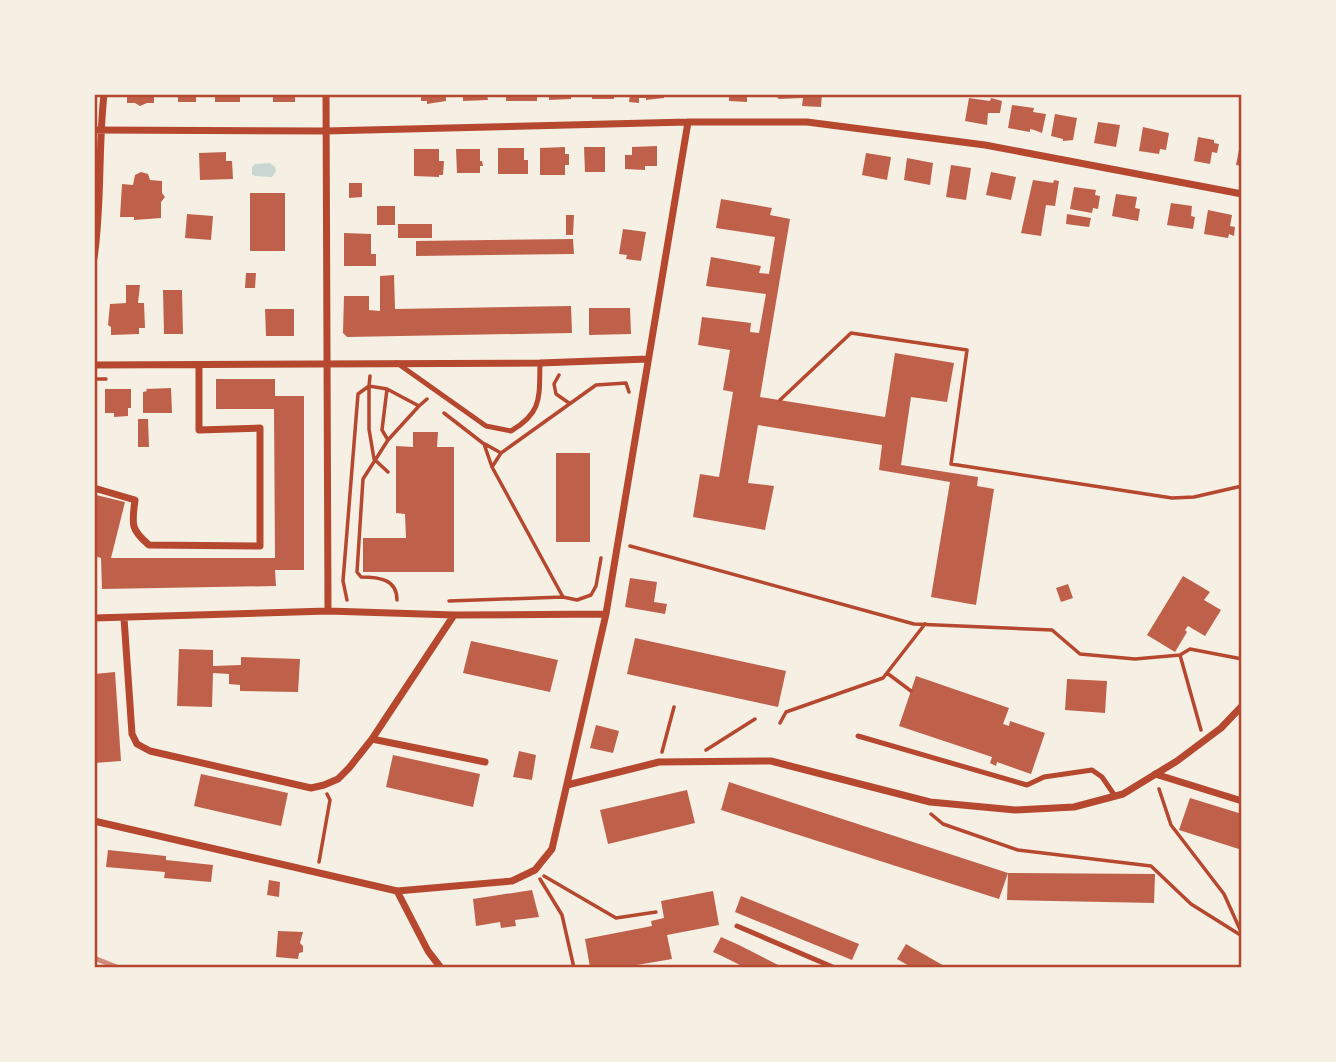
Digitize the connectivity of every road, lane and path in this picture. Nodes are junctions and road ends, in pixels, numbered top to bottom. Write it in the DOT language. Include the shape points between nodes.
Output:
graph roads {
  1 [pos="104,94"];
  2 [pos="326,94"];
  3 [pos="688,122"];
  4 [pos="98,130"];
  5 [pos="326,131"];
  6 [pos="1241,194"];
  7 [pos="94,258"];
  8 [pos="648,359"];
  9 [pos="328,363"];
  10 [pos="371,363"];
  11 [pos="397,363"];
  12 [pos="540,363"];
  13 [pos="199,365"];
  14 [pos="94,366"];
  15 [pos="569,372"];
  16 [pos="631,382"];
  17 [pos="369,386"];
  18 [pos="387,389"];
  19 [pos="629,390"];
  20 [pos="780,400"];
  21 [pos="569,403"];
  22 [pos="627,404"];
  23 [pos="419,406"];
  24 [pos="388,440"];
  25 [pos="484,444"];
  26 [pos="501,453"];
  27 [pos="374,459"];
  28 [pos="492,467"];
  29 [pos="388,472"];
  30 [pos="1241,486"];
  31 [pos="94,488"];
  32 [pos="618,543"];
  33 [pos="603,547"];
  34 [pos="563,597"];
  35 [pos="347,600"];
  36 [pos="385,601"];
  37 [pos="397,601"];
  38 [pos="408,601"];
  39 [pos="442,601"];
  40 [pos="328,611"];
  41 [pos="606,614"];
  42 [pos="454,615"];
  43 [pos="94,618"];
  44 [pos="124,618"];
  45 [pos="925,624"];
  46 [pos="1180,655"];
  47 [pos="1241,659"];
  48 [pos="887,673"];
  49 [pos="911,691"];
  50 [pos="1241,706"];
  51 [pos="674,707"];
  52 [pos="754,719"];
  53 [pos="780,723"];
  54 [pos="858,736"];
  55 [pos="372,739"];
  56 [pos="1205,741"];
  57 [pos="485,762"];
  58 [pos="659,762"];
  59 [pos="687,762"];
  60 [pos="1155,774"];
  61 [pos="324,785"];
  62 [pos="567,786"];
  63 [pos="1115,796"];
  64 [pos="913,797"];
  65 [pos="1241,801"];
  66 [pos="94,821"];
  67 [pos="535,870"];
  68 [pos="318,873"];
  69 [pos="397,891"];
  70 [pos="656,912"];
  71 [pos="737,926"];
  72 [pos="1241,935"];
  73 [pos="441,968"];
  74 [pos="575,968"];
  75 [pos="835,968"];
  76 [pos="877,968"];
  77 [pos="888,968"];
  1 -- 4 [label="street"];
  2 -- 5 [label="street"];
  3 -- 5 [label="street"];
  3 -- 6 [label="street" via="807,122 985,145"];
  3 -- 8 [label="street"];
  4 -- 5 [label="street"];
  4 -- 7 [label="street" via="100,222"];
  5 -- 9 [label="street"];
  8 -- 12 [label="street"];
  8 -- 32 [label="street"];
  9 -- 10 [label="street"];
  9 -- 13 [label="street"];
  9 -- 40 [label="street"];
  10 -- 11 [label="street"];
  10 -- 17 [label="path"];
  11 -- 12 [label="street"];
  11 -- 12 [label="lane" via="486,426 511,431 536,410"];
  13 -- 14 [label="street"];
  13 -- 31 [label="street" via="199,430 260,428 260,546 149,545 132,524 135,500"];
  15 -- 21 [label="path" via="559,374 554,384 556,394"];
  16 -- 19 [label="path"];
  17 -- 18 [label="path"];
  17 -- 27 [label="path"];
  17 -- 35 [label="path" via="358,394 343,581"];
  18 -- 23 [label="path"];
  18 -- 24 [label="path" via="382,430"];
  19 -- 21 [label="path" via="626,383 596,385"];
  19 -- 22 [label="path"];
  20 -- 30 [label="path" via="851,333 967,350 951,464 1172,498"];
  21 -- 26 [label="path"];
  23 -- 24 [label="path"];
  23 -- 25 [label="path" via="426,398"];
  24 -- 27 [label="path"];
  25 -- 26 [label="path"];
  25 -- 28 [label="path"];
  26 -- 28 [label="path"];
  27 -- 29 [label="path"];
  27 -- 37 [label="path" via="363,479 357,572 393,584"];
  28 -- 34 [label="path"];
  32 -- 41 [label="street"];
  32 -- 45 [label="path"];
  33 -- 34 [label="path" via="591,595 577,600"];
  34 -- 39 [label="path"];
  36 -- 37 [label="path"];
  37 -- 38 [label="path"];
  40 -- 42 [label="street"];
  40 -- 44 [label="street"];
  41 -- 42 [label="street"];
  41 -- 62 [label="street"];
  42 -- 55 [label="street"];
  43 -- 44 [label="street"];
  44 -- 61 [label="street" via="132,734 137,744 150,751 312,788"];
  45 -- 46 [label="path" via="1052,630 1080,654 1135,659"];
  45 -- 48 [label="path"];
  46 -- 47 [label="path" via="1190,649"];
  46 -- 56 [label="path"];
  48 -- 49 [label="path"];
  48 -- 53 [label="path" via="786,712"];
  50 -- 56 [label="street"];
  51 -- 58 [label="path"];
  52 -- 59 [label="path"];
  54 -- 63 [label="lane" via="1027,786 1044,778 1092,770"];
  55 -- 57 [label="street"];
  55 -- 61 [label="street" via="338,779"];
  56 -- 60 [label="street"];
  58 -- 59 [label="street"];
  58 -- 62 [label="street"];
  59 -- 64 [label="street" via="771,761"];
  60 -- 63 [label="street"];
  60 -- 65 [label="street"];
  60 -- 72 [label="path" via="1171,825 1224,894"];
  61 -- 68 [label="path" via="330,800"];
  62 -- 67 [label="street" via="552,849"];
  63 -- 64 [label="street" via="1074,807 1015,810"];
  64 -- 72 [label="path" via="943,824 1017,850 1151,866 1191,904"];
  66 -- 68 [label="street"];
  67 -- 69 [label="street" via="512,881"];
  67 -- 70 [label="path" via="616,918"];
  67 -- 74 [label="path" via="562,915"];
  68 -- 69 [label="street"];
  69 -- 73 [label="street"];
  71 -- 75 [label="lane"];
  76 -- 77 [label="lane"];
}
